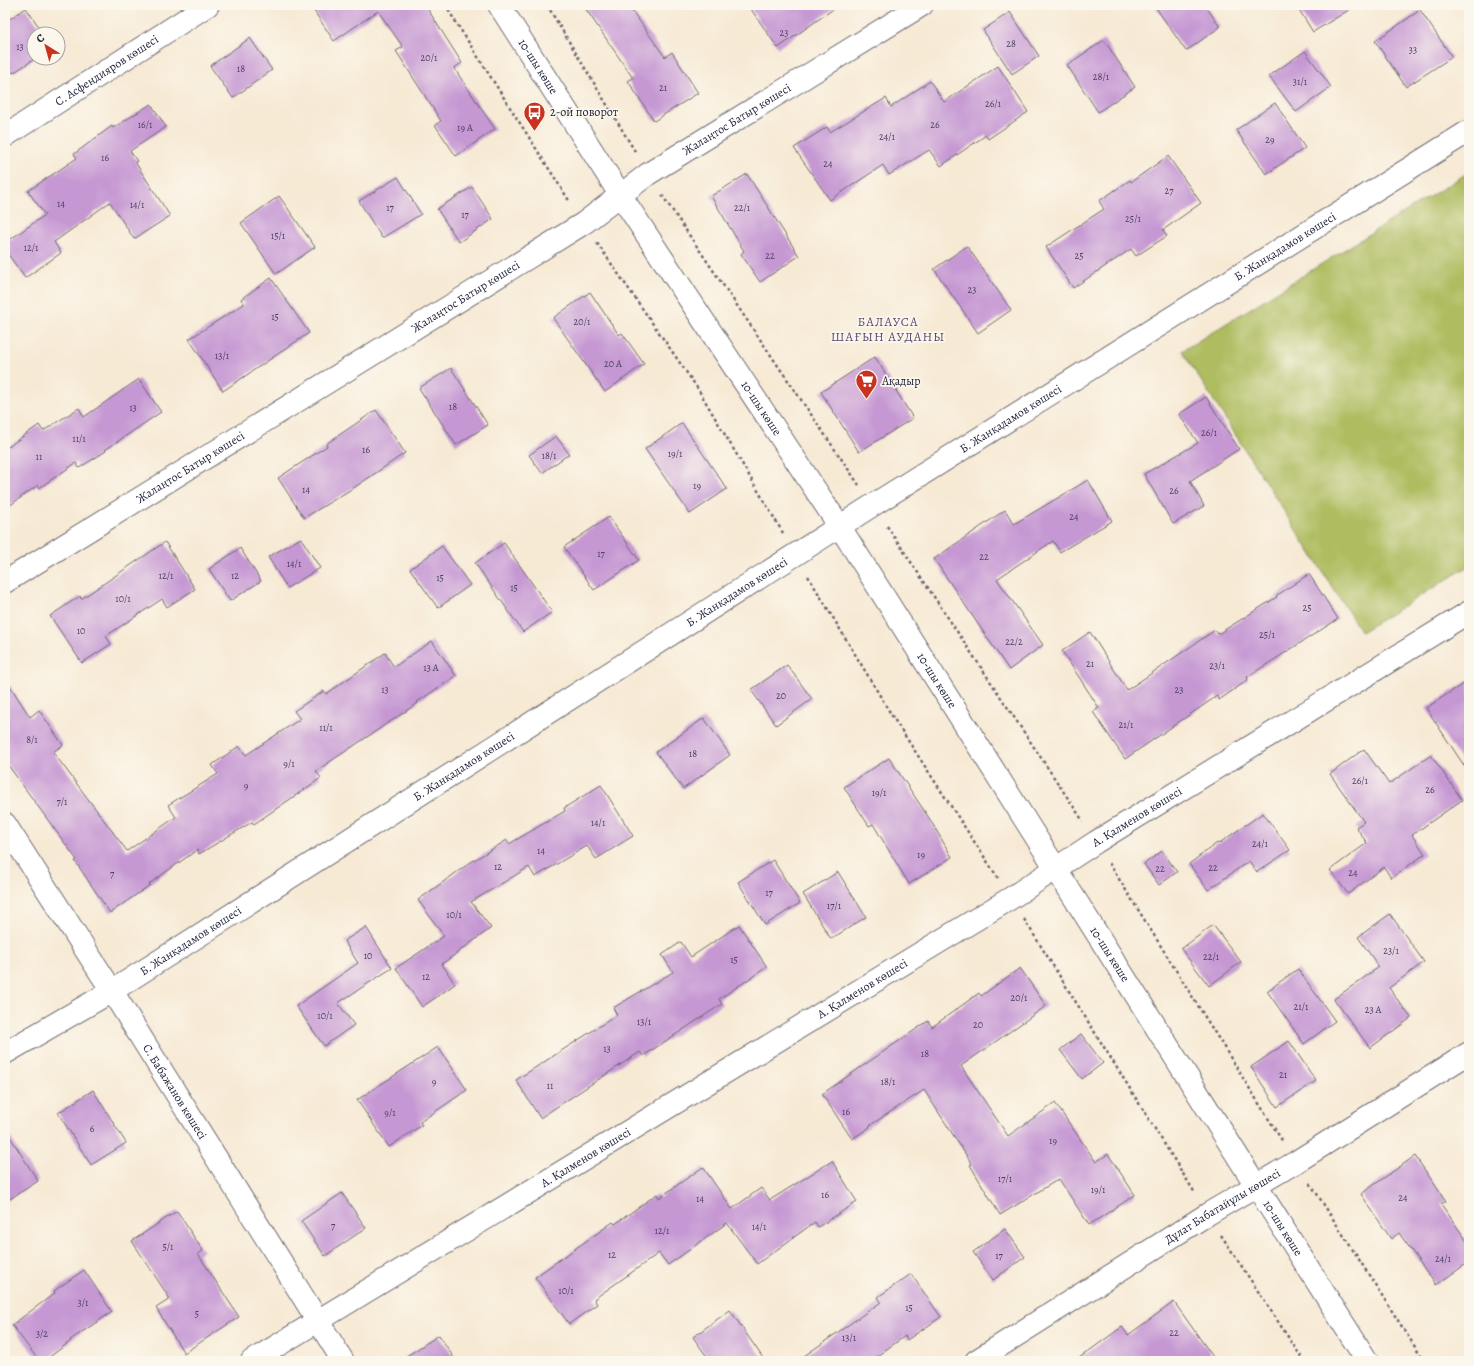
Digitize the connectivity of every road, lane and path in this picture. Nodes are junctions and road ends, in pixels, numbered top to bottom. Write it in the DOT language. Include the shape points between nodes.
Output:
graph roads {
  1 [pos="208,5"];
  2 [pos="445,5"];
  3 [pos="499,5"];
  4 [pos="547,5"];
  5 [pos="922,5"];
  6 [pos="1469,131"];
  7 [pos="5,136"];
  8 [pos="648,174"];
  9 [pos="621,196"];
  10 [pos="584,223"];
  11 [pos="873,505"];
  12 [pos="840,527"];
  13 [pos="796,556"];
  14 [pos="5,582"];
  15 [pos="1469,612"];
  16 [pos="5,824"];
  17 [pos="1096,842"];
  18 [pos="1056,869"];
  19 [pos="1011,898"];
  20 [pos="112,992"];
  21 [pos="1469,1053"];
  22 [pos="5,1054"];
  23 [pos="1296,1162"];
  24 [pos="1256,1185"];
  25 [pos="1208,1214"];
  26 [pos="317,1321"];
  27 [pos="252,1361"];
  28 [pos="343,1361"];
  29 [pos="976,1361"];
  30 [pos="1304,1361"];
  31 [pos="1367,1361"];
  32 [pos="1424,1361"];
  1 -- 7 [label="street, С. Асфендияров көшесі"];
  2 -- 10 [label="path"];
  3 -- 9 [label="street, 10-шы көше"];
  4 -- 8 [label="path"];
  5 -- 8 [label="street, Жалаңтос Батыр көшесі"];
  6 -- 11 [label="street, Б. Жанқадамов көшесі"];
  8 -- 9 [label="street, Жалаңтос Батыр көшесі"];
  8 -- 11 [label="path"];
  9 -- 10 [label="street, Жалаңтос Батыр көшесі"];
  9 -- 12 [label="street, 10-шы көше"];
  10 -- 13 [label="path" via="698,389"];
  10 -- 14 [label="street, Жалаңтос Батыр көшесі"];
  11 -- 12 [label="street, Б. Жанқадамов көшесі"];
  11 -- 17 [label="path"];
  12 -- 13 [label="street, Б. Жанқадамов көшесі"];
  12 -- 18 [label="street, 10-шы көше"];
  13 -- 19 [label="path" via="894,720"];
  13 -- 20 [label="street, Б. Жанқадамов көшесі"];
  15 -- 17 [label="street, А. Қалменов көшесі"];
  16 -- 20 [label="street, С. Бабажанов көшесі"];
  17 -- 18 [label="street, А. Қалменов көшесі"];
  17 -- 23 [label="path"];
  18 -- 19 [label="street, А. Қалменов көшесі"];
  18 -- 24 [label="street, 10-шы көше"];
  19 -- 25 [label="path"];
  19 -- 26 [label="street, А. Қалменов көшесі"];
  20 -- 22 [label="street, Б. Жанқадамов көшесі"];
  20 -- 26 [label="street, С. Бабажанов көшесі"];
  21 -- 23 [label="street, Дұлат Бабатайұлы көшесі"];
  23 -- 24 [label="street, Дұлат Бабатайұлы көшесі"];
  23 -- 32 [label="path"];
  24 -- 25 [label="street, Дұлат Бабатайұлы көшесі"];
  24 -- 31 [label="street, 10-шы көше"];
  25 -- 29 [label="street, Дұлат Бабатайұлы көшесі"];
  25 -- 30 [label="path"];
  26 -- 27 [label="street, А. Қалменов көшесі"];
  26 -- 28 [label="street, С. Бабажанов көшесі"];
}
